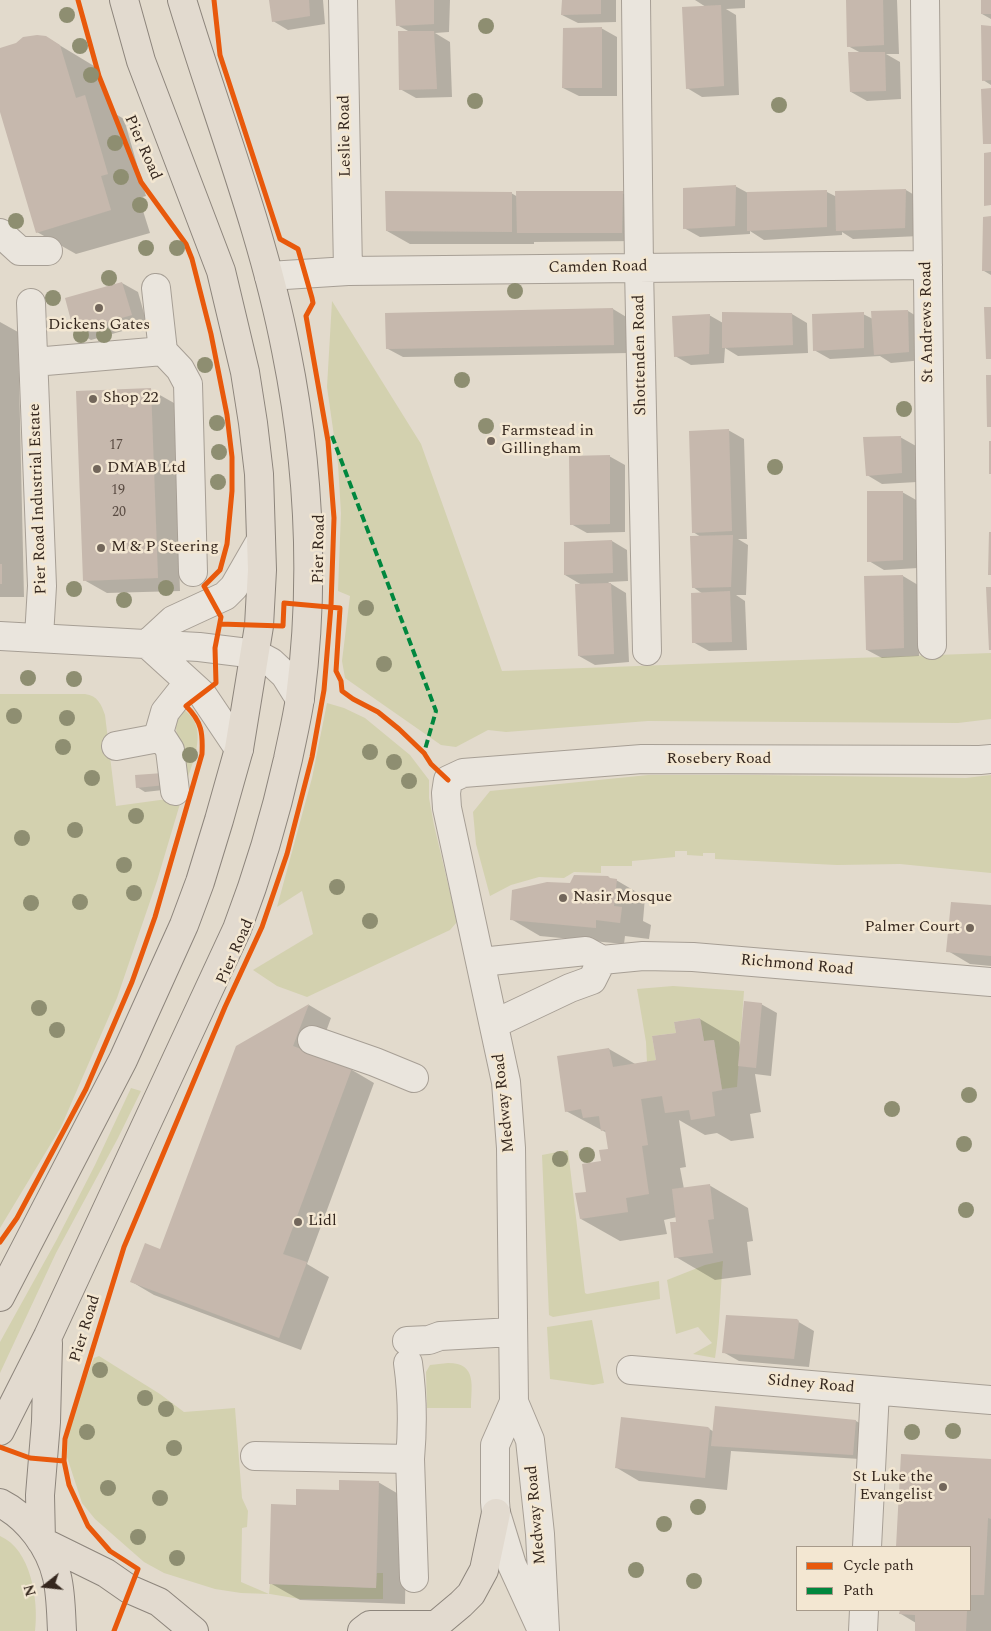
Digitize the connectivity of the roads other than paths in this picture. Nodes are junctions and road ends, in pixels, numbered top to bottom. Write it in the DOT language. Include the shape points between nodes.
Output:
graph roads {
  1 [pos="124,0"];
  2 [pos="182,0"];
  3 [pos="343,0"];
  4 [pos="636,0"];
  5 [pos="925,0"];
  6 [pos="0,233"];
  7 [pos="48,252"];
  8 [pos="928,265"];
  9 [pos="639,268"];
  10 [pos="348,271"];
  11 [pos="268,276"];
  12 [pos="156,288"];
  13 [pos="31,303"];
  14 [pos="163,351"];
  15 [pos="34,362"];
  16 [pos="261,540"];
  17 [pos="193,572"];
  18 [pos="0,636"];
  19 [pos="39,637"];
  20 [pos="147,644"];
  21 [pos="932,645"];
  22 [pos="647,651"];
  23 [pos="256,654"];
  24 [pos="188,683"];
  25 [pos="300,699"];
  26 [pos="159,733"];
  27 [pos="116,746"];
  28 [pos="239,748"];
  29 [pos="991,759"];
  30 [pos="448,780"];
  31 [pos="175,791"];
  32 [pos="602,960"];
  33 [pos="481,962"];
  34 [pos="991,982"];
  35 [pos="494,1024"];
  36 [pos="312,1040"];
  37 [pos="414,1078"];
  38 [pos="0,1297"];
  39 [pos="513,1332"];
  40 [pos="48,1336"];
  41 [pos="632,1370"];
  42 [pos="874,1391"];
  43 [pos="991,1400"];
  44 [pos="514,1402"];
  45 [pos="0,1431"];
  46 [pos="255,1456"];
  47 [pos="410,1459"];
  48 [pos="0,1503"];
  49 [pos="496,1512"];
  50 [pos="41,1541"];
  51 [pos="867,1546"];
  52 [pos="414,1578"];
  53 [pos="864,1611"];
  54 [pos="439,1628"];
  55 [pos="62,1631"];
  56 [pos="194,1631"];
  57 [pos="362,1631"];
  58 [pos="544,1631"];
  59 [pos="863,1631"];
  1 -- 16 [label="main road, Pier Road" via="147,76 221,271 245,372 253,423 259,474"];
  2 -- 11 [label="main road, Pier Road"];
  3 -- 10 [label="street, Leslie Road"];
  4 -- 9 [label="street, Shottenden Road"];
  5 -- 8 [label="street, St Andrews Road"];
  6 -- 7 [label="street" via="20,251"];
  8 -- 9 [label="street, Camden Road"];
  8 -- 21 [label="street, St Andrews Road"];
  9 -- 10 [label="street, Camden Road"];
  9 -- 22 [label="street, Shottenden Road"];
  10 -- 11 [label="street, Camden Road"];
  11 -- 25 [label="main road, Pier Road" via="286,349 306,498 308,588"];
  12 -- 14 [label="street"];
  13 -- 15 [label="street, Pier Road Industrial Estate"];
  14 -- 15 [label="street"];
  14 -- 17 [label="street" via="180,369 188,384"];
  15 -- 19 [label="street, Pier Road Industrial Estate" via="42,586"];
  16 -- 20 [label="street" via="234,587 225,596 173,620"];
  16 -- 23 [label="main road, Pier Road"];
  18 -- 19 [label="street"];
  19 -- 20 [label="street"];
  20 -- 23 [label="street"];
  20 -- 24 [label="street"];
  23 -- 25 [label="street" via="271,662 285,676"];
  23 -- 28 [label="main road, Pier Road"];
  24 -- 26 [label="street" via="165,712"];
  24 -- 28 [label="street" via="202,694"];
  25 -- 40 [label="main road, Pier Road" via="277,810 237,929"];
  26 -- 27 [label="street" via="153,739"];
  26 -- 31 [label="street" via="170,750"];
  28 -- 38 [label="main road, Pier Road" via="200,882 170,960 123,1060"];
  29 -- 30 [label="street, Rosebery Road" via="642,759 463,773"];
  30 -- 33 [label="street, Medway Road" via="447,808"];
  32 -- 33 [label="street, Richmond Road" via="586,951"];
  32 -- 34 [label="street, Richmond Road" via="643,956 693,957"];
  32 -- 35 [label="street" via="592,980"];
  33 -- 35 [label="street, Medway Road"];
  35 -- 39 [label="street, Medway Road" via="506,1082"];
  36 -- 37 [label="street"];
  39 -- 44 [label="street, Medway Road"];
  39 -- 47 [label="street" via="440,1336 408,1352 413,1402"];
  40 -- 45 [label="main road, Pier Road"];
  40 -- 50 [label="main road" via="40,1494"];
  41 -- 42 [label="street, Sidney Road"];
  42 -- 43 [label="street, Sidney Road"];
  42 -- 51 [label="street"];
  44 -- 49 [label="street, Medway Road" via="495,1445"];
  44 -- 58 [label="street, Medway Road" via="530,1440 540,1534"];
  46 -- 47 [label="street"];
  47 -- 52 [label="street"];
  48 -- 50 [label="main road" via="30,1525"];
  49 -- 54 [label="main road" via="484,1570 471,1594"];
  49 -- 58 [label="street, Medway Road" via="512,1565"];
  50 -- 55 [label="main road" via="57,1578"];
  50 -- 56 [label="main road" via="159,1602"];
  53 -- 59 [label="street"];
  54 -- 57 [label="main road" via="370,1626"];
}
